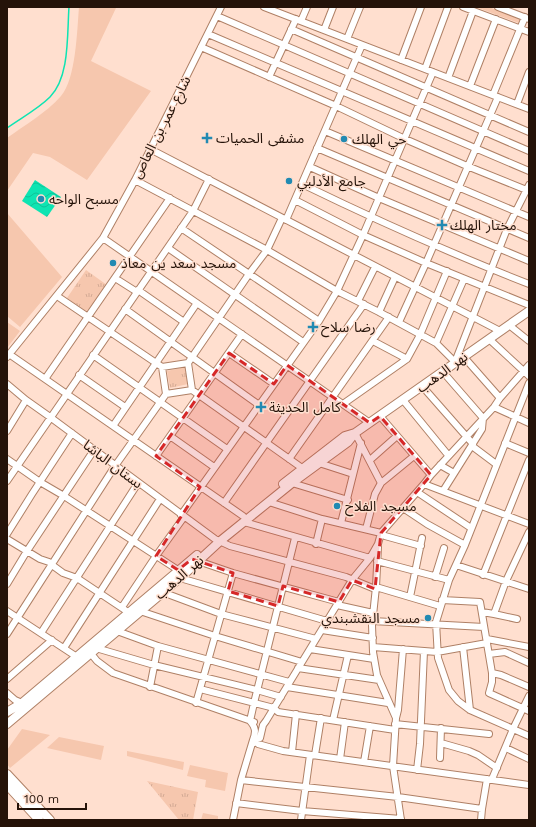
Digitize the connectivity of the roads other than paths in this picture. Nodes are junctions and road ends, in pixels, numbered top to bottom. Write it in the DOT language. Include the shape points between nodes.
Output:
graph roads {
  1 [pos="221,7"];
  2 [pos="264,7"];
  3 [pos="307,7"];
  4 [pos="333,7"];
  5 [pos="360,7"];
  6 [pos="421,7"];
  7 [pos="448,7"];
  8 [pos="463,7"];
  9 [pos="498,7"];
  10 [pos="279,10"];
  11 [pos="473,11"];
  12 [pos="217,16"];
  13 [pos="527,18"];
  14 [pos="496,19"];
  15 [pos="299,20"];
  16 [pos="291,29"];
  17 [pos="520,29"];
  18 [pos="324,30"];
  19 [pos="529,32"];
  20 [pos="208,34"];
  21 [pos="347,39"];
  22 [pos="284,45"];
  23 [pos="362,45"];
  24 [pos="201,47"];
  25 [pos="357,58"];
  26 [pos="401,60"];
  27 [pos="276,62"];
  28 [pos="425,69"];
  29 [pos="433,72"];
  30 [pos="529,72"];
  31 [pos="350,73"];
  32 [pos="269,77"];
  33 [pos="448,78"];
  34 [pos="528,79"];
  35 [pos="470,86"];
  36 [pos="426,87"];
  37 [pos="342,90"];
  38 [pos="496,96"];
  39 [pos="419,104"];
  40 [pos="517,104"];
  41 [pos="336,106"];
  42 [pos="529,109"];
  43 [pos="490,114"];
  44 [pos="413,120"];
  45 [pos="325,131"];
  46 [pos="483,131"];
  47 [pos="529,132"];
  48 [pos="405,139"];
  49 [pos="476,147"];
  50 [pos="317,148"];
  51 [pos="150,149"];
  52 [pos="529,151"];
  53 [pos="395,161"];
  54 [pos="467,166"];
  55 [pos="310,167"];
  56 [pos="529,171"];
  57 [pos="209,179"];
  58 [pos="388,179"];
  59 [pos="135,180"];
  60 [pos="302,184"];
  61 [pos="458,188"];
  62 [pos="528,189"];
  63 [pos="170,198"];
  64 [pos="379,198"];
  65 [pos="295,200"];
  66 [pos="451,205"];
  67 [pos="193,211"];
  68 [pos="516,211"];
  69 [pos="529,217"];
  70 [pos="371,218"];
  71 [pos="284,219"];
  72 [pos="442,225"];
  73 [pos="181,228"];
  74 [pos="507,230"];
  75 [pos="363,235"];
  76 [pos="103,238"];
  77 [pos="529,238"];
  78 [pos="433,245"];
  79 [pos="168,248"];
  80 [pos="500,248"];
  81 [pos="267,250"];
  82 [pos="353,255"];
  83 [pos="130,256"];
  84 [pos="529,260"];
  85 [pos="426,263"];
  86 [pos="376,267"];
  87 [pos="492,270"];
  88 [pos="151,271"];
  89 [pos="447,271"];
  90 [pos="249,274"];
  91 [pos="395,277"];
  92 [pos="115,278"];
  93 [pos="464,279"];
  94 [pos="529,284"];
  95 [pos="485,287"];
  96 [pos="415,288"];
  97 [pos="137,291"];
  98 [pos="337,291"];
  99 [pos="235,295"];
  100 [pos="56,296"];
  101 [pos="435,298"];
  102 [pos="196,303"];
  103 [pos="361,303"];
  104 [pos="452,306"];
  105 [pos="125,309"];
  106 [pos="529,310"];
  107 [pos="379,312"];
  108 [pos="473,316"];
  109 [pos="88,317"];
  110 [pos="389,317"];
  111 [pos="219,318"];
  112 [pos="319,321"];
  113 [pos="184,322"];
  114 [pos="399,322"];
  115 [pos="509,325"];
  116 [pos="110,331"];
  117 [pos="500,331"];
  118 [pos="242,334"];
  119 [pos="420,334"];
  120 [pos="489,340"];
  121 [pos="373,341"];
  122 [pos="529,341"];
  123 [pos="170,342"];
  124 [pos="303,342"];
  125 [pos="436,343"];
  126 [pos="229,353"];
  127 [pos="8,355"];
  128 [pos="93,355"];
  129 [pos="463,356"];
  130 [pos="192,357"];
  131 [pos="407,359"];
  132 [pos="156,362"];
  133 [pos="455,362"];
  134 [pos="188,363"];
  135 [pos="287,365"];
  136 [pos="529,365"];
  137 [pos="162,367"];
  138 [pos="524,371"];
  139 [pos="443,372"];
  140 [pos="214,374"];
  141 [pos="79,375"];
  142 [pos="529,376"];
  143 [pos="45,379"];
  144 [pos="310,381"];
  145 [pos="529,383"];
  146 [pos="7,384"];
  147 [pos="274,384"];
  148 [pos="422,386"];
  149 [pos="139,387"];
  150 [pos="192,390"];
  151 [pos="66,394"];
  152 [pos="166,394"];
  153 [pos="199,395"];
  154 [pos="333,397"];
  155 [pos="500,398"];
  156 [pos="26,400"];
  157 [pos="403,400"];
  158 [pos="160,402"];
  159 [pos="343,404"];
  160 [pos="259,405"];
  161 [pos="125,407"];
  162 [pos="494,407"];
  163 [pos="380,416"];
  164 [pos="50,417"];
  165 [pos="515,417"];
  166 [pos="183,418"];
  167 [pos="483,418"];
  168 [pos="370,423"];
  169 [pos="529,423"];
  170 [pos="113,426"];
  171 [pos="243,427"];
  172 [pos="7,431"];
  173 [pos="72,433"];
  174 [pos="355,433"];
  175 [pos="170,436"];
  176 [pos="397,436"];
  177 [pos="466,437"];
  178 [pos="133,440"];
  179 [pos="266,443"];
  180 [pos="361,443"];
  181 [pos="505,443"];
  182 [pos="472,445"];
  183 [pos="227,449"];
  184 [pos="94,450"];
  185 [pos="529,453"];
  186 [pos="156,456"];
  187 [pos="414,456"];
  188 [pos="448,456"];
  189 [pos="7,459"];
  190 [pos="289,459"];
  191 [pos="370,460"];
  192 [pos="529,460"];
  193 [pos="319,463"];
  194 [pos="496,464"];
  195 [pos="440,465"];
  196 [pos="17,466"];
  197 [pos="116,466"];
  198 [pos="214,467"];
  199 [pos="302,468"];
  200 [pos="454,473"];
  201 [pos="353,474"];
  202 [pos="431,475"];
  203 [pos="7,481"];
  204 [pos="40,482"];
  205 [pos="138,483"];
  206 [pos="292,483"];
  207 [pos="381,483"];
  208 [pos="424,484"];
  209 [pos="200,487"];
  210 [pos="443,491"];
  211 [pos="417,492"];
  212 [pos="64,496"];
  213 [pos="160,499"];
  214 [pos="348,500"];
  215 [pos="269,502"];
  216 [pos="224,503"];
  217 [pos="480,505"];
  218 [pos="403,508"];
  219 [pos="87,511"];
  220 [pos="182,516"];
  221 [pos="507,516"];
  222 [pos="243,519"];
  223 [pos="322,519"];
  224 [pos="341,523"];
  225 [pos="529,524"];
  226 [pos="110,526"];
  227 [pos="471,528"];
  228 [pos="366,529"];
  229 [pos="529,532"];
  230 [pos="381,533"];
  231 [pos="7,534"];
  232 [pos="295,538"];
  233 [pos="422,538"];
  234 [pos="7,539"];
  235 [pos="133,541"];
  236 [pos="217,541"];
  237 [pos="316,544"];
  238 [pos="378,544"];
  239 [pos="465,545"];
  240 [pos="421,546"];
  241 [pos="444,548"];
  242 [pos="27,551"];
  243 [pos="156,556"];
  244 [pos="370,558"];
  245 [pos="198,561"];
  246 [pos="377,561"];
  247 [pos="289,562"];
  248 [pos="52,565"];
  249 [pos="456,565"];
  250 [pos="415,571"];
  251 [pos="233,573"];
  252 [pos="179,574"];
  253 [pos="483,575"];
  254 [pos="435,577"];
  255 [pos="76,578"];
  256 [pos="352,580"];
  257 [pos="449,580"];
  258 [pos="506,581"];
  259 [pos="7,584"];
  260 [pos="283,586"];
  261 [pos="376,588"];
  262 [pos="529,589"];
  263 [pos="228,591"];
  264 [pos="162,592"];
  265 [pos="99,593"];
  266 [pos="410,597"];
  267 [pos="338,603"];
  268 [pos="441,603"];
  269 [pos="278,606"];
  270 [pos="125,610"];
  271 [pos="7,611"];
  272 [pos="140,611"];
  273 [pos="482,612"];
  274 [pos="373,613"];
  275 [pos="221,614"];
  276 [pos="494,614"];
  277 [pos="18,618"];
  278 [pos="517,619"];
  279 [pos="327,620"];
  280 [pos="372,620"];
  281 [pos="436,624"];
  282 [pos="273,627"];
  283 [pos="484,627"];
  284 [pos="322,630"];
  285 [pos="117,631"];
  286 [pos="41,633"];
  287 [pos="7,634"];
  288 [pos="215,636"];
  289 [pos="372,638"];
  290 [pos="316,639"];
  291 [pos="52,640"];
  292 [pos="487,641"];
  293 [pos="158,646"];
  294 [pos="373,647"];
  295 [pos="463,647"];
  296 [pos="529,647"];
  297 [pos="64,648"];
  298 [pos="310,649"];
  299 [pos="403,649"];
  300 [pos="91,650"];
  301 [pos="267,650"];
  302 [pos="424,650"];
  303 [pos="437,652"];
  304 [pos="489,654"];
  305 [pos="348,655"];
  306 [pos="77,657"];
  307 [pos="374,659"];
  308 [pos="208,660"];
  309 [pos="302,662"];
  310 [pos="529,663"];
  311 [pos="154,665"];
  312 [pos="298,668"];
  313 [pos="492,673"];
  314 [pos="261,674"];
  315 [pos="343,675"];
  316 [pos="203,677"];
  317 [pos="7,679"];
  318 [pos="379,680"];
  319 [pos="288,685"];
  320 [pos="150,687"];
  321 [pos="529,687"];
  322 [pos="200,689"];
  323 [pos="257,690"];
  324 [pos="7,693"];
  325 [pos="339,695"];
  326 [pos="529,696"];
  327 [pos="281,697"];
  328 [pos="254,702"];
  329 [pos="22,703"];
  330 [pos="196,703"];
  331 [pos="388,703"];
  332 [pos="274,708"];
  333 [pos="470,710"];
  334 [pos="526,710"];
  335 [pos="7,712"];
  336 [pos="296,714"];
  337 [pos="321,718"];
  338 [pos="334,720"];
  339 [pos="250,721"];
  340 [pos="345,722"];
  341 [pos="7,724"];
  342 [pos="395,724"];
  343 [pos="263,725"];
  344 [pos="370,726"];
  345 [pos="420,726"];
  346 [pos="441,728"];
  347 [pos="513,729"];
  348 [pos="489,734"];
  349 [pos="529,736"];
  350 [pos="253,740"];
  351 [pos="441,743"];
  352 [pos="506,748"];
  353 [pos="292,752"];
  354 [pos="313,755"];
  355 [pos="440,758"];
  356 [pos="340,759"];
  357 [pos="529,759"];
  358 [pos="364,762"];
  359 [pos="393,766"];
  360 [pos="497,768"];
  361 [pos="417,770"];
  362 [pos="7,774"];
  363 [pos="489,779"];
  364 [pos="241,780"];
  365 [pos="7,785"];
  366 [pos="529,785"];
  367 [pos="305,787"];
  368 [pos="398,797"];
  369 [pos="236,803"];
  370 [pos="482,809"];
  371 [pos="302,811"];
  372 [pos="39,820"];
  373 [pos="50,820"];
  374 [pos="233,820"];
  375 [pos="301,820"];
  376 [pos="401,820"];
  377 [pos="481,820"];
  1 -- 12 [label="street, شارع عمر بن العاص"];
  2 -- 10 [label="street"];
  3 -- 15 [label="street"];
  4 -- 18 [label="street"];
  5 -- 21 [label="street"];
  6 -- 26 [label="street"];
  7 -- 28 [label="street"];
  8 -- 11 [label="street"];
  9 -- 13 [label="street"];
  10 -- 15 [label="street"];
  11 -- 14 [label="street"];
  11 -- 33 [label="street"];
  12 -- 20 [label="street, شارع عمر بن العاص"];
  12 -- 22 [label="street"];
  13 -- 17 [label="street"];
  14 -- 17 [label="street"];
  14 -- 35 [label="street"];
  15 -- 16 [label="street"];
  15 -- 18 [label="street"];
  16 -- 22 [label="street"];
  16 -- 25 [label="street"];
  17 -- 19 [label="street"];
  17 -- 38 [label="street"];
  18 -- 21 [label="street"];
  20 -- 24 [label="street, شارع عمر بن العاص"];
  20 -- 27 [label="street"];
  21 -- 23 [label="street"];
  22 -- 27 [label="street"];
  22 -- 31 [label="street"];
  23 -- 25 [label="street"];
  23 -- 26 [label="street"];
  24 -- 32 [label="street"];
  24 -- 51 [label="street, شارع عمر بن العاص"];
  25 -- 31 [label="street"];
  25 -- 36 [label="street"];
  26 -- 28 [label="street"];
  27 -- 32 [label="street"];
  27 -- 37 [label="street"];
  28 -- 29 [label="street"];
  29 -- 33 [label="street"];
  29 -- 36 [label="street"];
  30 -- 34 [label="street"];
  31 -- 37 [label="street"];
  31 -- 39 [label="street"];
  32 -- 41 [label="street"];
  33 -- 35 [label="street"];
  34 -- 40 [label="street"];
  35 -- 38 [label="street"];
  36 -- 39 [label="street"];
  36 -- 43 [label="street"];
  37 -- 41 [label="street"];
  37 -- 44 [label="street"];
  38 -- 40 [label="street"];
  38 -- 43 [label="street"];
  39 -- 44 [label="street"];
  39 -- 46 [label="street"];
  40 -- 42 [label="street"];
  41 -- 45 [label="street"];
  41 -- 48 [label="street"];
  43 -- 46 [label="street"];
  43 -- 47 [label="street"];
  44 -- 48 [label="street"];
  44 -- 49 [label="street"];
  45 -- 50 [label="street"];
  45 -- 53 [label="street"];
  46 -- 49 [label="street"];
  46 -- 52 [label="street"];
  48 -- 53 [label="street"];
  48 -- 54 [label="street"];
  49 -- 54 [label="street"];
  49 -- 56 [label="street"];
  50 -- 55 [label="street"];
  50 -- 58 [label="street"];
  51 -- 57 [label="street"];
  51 -- 59 [label="street, شارع عمر بن العاص"];
  53 -- 58 [label="street"];
  53 -- 61 [label="street"];
  54 -- 61 [label="street"];
  54 -- 62 [label="street"];
  55 -- 60 [label="street"];
  55 -- 64 [label="street"];
  57 -- 67 [label="street"];
  57 -- 71 [label="street"];
  58 -- 64 [label="street"];
  58 -- 66 [label="street"];
  59 -- 63 [label="street"];
  59 -- 76 [label="street, شارع عمر بن العاص"];
  60 -- 65 [label="street"];
  60 -- 70 [label="street"];
  61 -- 66 [label="street"];
  61 -- 68 [label="street"];
  62 -- 68 [label="street"];
  63 -- 67 [label="street"];
  63 -- 83 [label="street"];
  64 -- 70 [label="street"];
  64 -- 72 [label="street"];
  65 -- 71 [label="street"];
  65 -- 75 [label="street"];
  66 -- 72 [label="street"];
  66 -- 74 [label="street"];
  67 -- 73 [label="street"];
  67 -- 81 [label="street"];
  68 -- 69 [label="street"];
  68 -- 74 [label="street"];
  70 -- 75 [label="street"];
  70 -- 78 [label="street"];
  71 -- 81 [label="street"];
  71 -- 82 [label="street"];
  72 -- 78 [label="street"];
  72 -- 80 [label="street"];
  73 -- 79 [label="street"];
  73 -- 90 [label="street"];
  74 -- 77 [label="street"];
  74 -- 80 [label="street"];
  75 -- 82 [label="street"];
  75 -- 85 [label="street"];
  76 -- 83 [label="street"];
  76 -- 100 [label="street, شارع عمر بن العاص"];
  78 -- 85 [label="street"];
  78 -- 87 [label="street"];
  79 -- 88 [label="street"];
  79 -- 99 [label="street"];
  80 -- 84 [label="street"];
  80 -- 87 [label="street"];
  81 -- 90 [label="street"];
  81 -- 98 [label="street"];
  82 -- 86 [label="street"];
  82 -- 98 [label="street"];
  83 -- 88 [label="street"];
  83 -- 92 [label="street"];
  85 -- 89 [label="street"];
  85 -- 96 [label="street"];
  86 -- 91 [label="street"];
  86 -- 103 [label="street"];
  87 -- 94 [label="street"];
  87 -- 95 [label="street"];
  88 -- 97 [label="street"];
  88 -- 102 [label="street"];
  89 -- 93 [label="street"];
  89 -- 101 [label="street"];
  90 -- 99 [label="street"];
  90 -- 112 [label="street"];
  91 -- 96 [label="street"];
  91 -- 107 [label="street"];
  92 -- 97 [label="street"];
  92 -- 109 [label="street"];
  93 -- 95 [label="street"];
  93 -- 104 [label="street"];
  95 -- 106 [label="street"];
  95 -- 108 [label="street"];
  96 -- 101 [label="street"];
  96 -- 114 [label="street"];
  97 -- 105 [label="street"];
  97 -- 113 [label="street"];
  98 -- 103 [label="street"];
  98 -- 112 [label="street"];
  99 -- 111 [label="street"];
  99 -- 124 [label="street"];
  100 -- 109 [label="street"];
  100 -- 127 [label="street, شارع عمر بن العاص"];
  101 -- 104 [label="street"];
  101 -- 119 [label="street"];
  102 -- 111 [label="street"];
  102 -- 113 [label="street"];
  103 -- 107 [label="street"];
  103 -- 144 [label="street"];
  104 -- 108 [label="street"];
  104 -- 125 [label="street"];
  105 -- 116 [label="street"];
  105 -- 123 [label="street"];
  106 -- 115 [label="main road, نهر الدهب"];
  107 -- 110 [label="street"];
  108 -- 117 [label="street"];
  108 -- 133 [label="street"];
  109 -- 116 [label="street"];
  109 -- 143 [label="street"];
  110 -- 114 [label="street"];
  110 -- 121 [label="street"];
  111 -- 118 [label="street"];
  111 -- 130 [label="street"];
  112 -- 124 [label="street"];
  113 -- 123 [label="street"];
  114 -- 119 [label="street"];
  115 -- 117 [label="main road, نهر الدهب"];
  115 -- 122 [label="street"];
  116 -- 128 [label="street"];
  116 -- 132 [label="street"];
  117 -- 120 [label="main road, نهر الدهب"];
  118 -- 126 [label="street"];
  118 -- 135 [label="street"];
  119 -- 125 [label="street"];
  119 -- 131 [label="street"];
  120 -- 129 [label="main road, نهر الدهب"];
  120 -- 138 [label="street"];
  121 -- 131 [label="street"];
  121 -- 154 [label="street"];
  123 -- 130 [label="street"];
  123 -- 132 [label="street"];
  124 -- 135 [label="street"];
  125 -- 133 [label="street"];
  126 -- 140 [label="street"];
  126 -- 147 [label="street"];
  127 -- 143 [label="street"];
  128 -- 141 [label="street"];
  128 -- 149 [label="street"];
  129 -- 133 [label="main road, نهر الدهب"];
  129 -- 155 [label="street"];
  130 -- 134 [label="street"];
  130 -- 140 [label="street"];
  131 -- 159 [label="street"];
  132 -- 137 [label="street"];
  132 -- 149 [label="street"];
  133 -- 139 [label="main road, نهر الدهب"];
  134 -- 137 [label="street"];
  134 -- 150 [label="street"];
  135 -- 144 [label="street"];
  135 -- 147 [label="street"];
  136 -- 138 [label="street"];
  137 -- 152 [label="street"];
  138 -- 142 [label="street"];
  138 -- 155 [label="street"];
  139 -- 148 [label="main road, نهر الدهب"];
  139 -- 167 [label="street"];
  140 -- 153 [label="street"];
  140 -- 160 [label="street"];
  141 -- 151 [label="street"];
  141 -- 161 [label="street"];
  143 -- 151 [label="street"];
  144 -- 154 [label="street"];
  144 -- 179 [label="street"];
  145 -- 165 [label="street"];
  146 -- 156 [label="street, بستان الباشا"];
  147 -- 160 [label="street"];
  148 -- 157 [label="main road, نهر الدهب"];
  148 -- 177 [label="street"];
  149 -- 158 [label="street"];
  149 -- 161 [label="street"];
  150 -- 152 [label="street"];
  150 -- 153 [label="street"];
  151 -- 164 [label="street"];
  151 -- 170 [label="street"];
  152 -- 158 [label="street"];
  153 -- 166 [label="street"];
  153 -- 171 [label="street"];
  154 -- 159 [label="street"];
  154 -- 190 [label="street"];
  155 -- 162 [label="street"];
  156 -- 164 [label="street, بستان الباشا"];
  156 -- 172 [label="street"];
  157 -- 163 [label="main road, نهر الدهب"];
  157 -- 188 [label="street"];
  158 -- 166 [label="street"];
  158 -- 178 [label="street"];
  159 -- 168 [label="street"];
  160 -- 171 [label="street"];
  161 -- 170 [label="street"];
  162 -- 165 [label="street"];
  162 -- 167 [label="street"];
  163 -- 168 [label="main road, نهر الدهب"];
  163 -- 176 [label="street"];
  164 -- 173 [label="street, بستان الباشا"];
  164 -- 196 [label="street"];
  165 -- 169 [label="street"];
  165 -- 181 [label="street"];
  166 -- 175 [label="street"];
  166 -- 183 [label="street"];
  167 -- 177 [label="street"];
  167 -- 182 [label="street" via="482,429"];
  168 -- 174 [label="main road, نهر الدهب"];
  170 -- 178 [label="street"];
  171 -- 179 [label="street"];
  171 -- 183 [label="street"];
  173 -- 184 [label="street, بستان الباشا"];
  173 -- 204 [label="street"];
  174 -- 180 [label="street"];
  174 -- 193 [label="main road, نهر الدهب" via="348,442"];
  174 -- 199 [label="main road, نهر الدهب" via="345,436"];
  175 -- 186 [label="street"];
  175 -- 198 [label="street"];
  176 -- 187 [label="street"];
  176 -- 191 [label="street"];
  177 -- 182 [label="street"];
  177 -- 188 [label="street"];
  178 -- 186 [label="street"];
  178 -- 197 [label="street"];
  179 -- 190 [label="street"];
  179 -- 216 [label="street"];
  180 -- 191 [label="street"];
  180 -- 201 [label="street"];
  181 -- 185 [label="street"];
  181 -- 194 [label="street"];
  182 -- 194 [label="street"];
  182 -- 200 [label="street"];
  183 -- 198 [label="street"];
  184 -- 197 [label="street, بستان الباشا"];
  184 -- 212 [label="street"];
  186 -- 209 [label="street"];
  187 -- 202 [label="street"];
  187 -- 207 [label="street"];
  188 -- 195 [label="street"];
  189 -- 196 [label="street"];
  190 -- 199 [label="street"];
  191 -- 207 [label="street"];
  192 -- 221 [label="street"];
  193 -- 201 [label="street"];
  193 -- 206 [label="main road, نهر الدهب"];
  194 -- 217 [label="street"];
  195 -- 200 [label="street"];
  195 -- 202 [label="street"];
  196 -- 203 [label="street"];
  196 -- 204 [label="street"];
  197 -- 205 [label="street, بستان الباشا"];
  197 -- 219 [label="street"];
  198 -- 209 [label="street"];
  199 -- 222 [label="main road, نهر الدهب"];
  200 -- 210 [label="street"];
  201 -- 214 [label="street"];
  202 -- 208 [label="street"];
  204 -- 212 [label="street"];
  204 -- 231 [label="street"];
  205 -- 213 [label="street, بستان الباشا"];
  205 -- 226 [label="street"];
  206 -- 214 [label="street"];
  206 -- 215 [label="main road, نهر الدهب"];
  207 -- 228 [label="street" via="375,494"];
  208 -- 210 [label="street"];
  208 -- 211 [label="street"];
  209 -- 216 [label="street"];
  209 -- 220 [label="street"];
  210 -- 217 [label="street"];
  211 -- 218 [label="street"];
  211 -- 227 [label="street"];
  212 -- 219 [label="street"];
  212 -- 242 [label="street"];
  213 -- 220 [label="street, بستان الباشا"];
  213 -- 235 [label="street"];
  214 -- 224 [label="street"];
  215 -- 222 [label="main road, نهر الدهب"];
  215 -- 223 [label="street"];
  216 -- 222 [label="street"];
  217 -- 221 [label="street"];
  217 -- 227 [label="street"];
  218 -- 230 [label="street"];
  218 -- 239 [label="street"];
  219 -- 226 [label="street"];
  219 -- 248 [label="street"];
  220 -- 236 [label="street, بستان الباشا"];
  220 -- 243 [label="street"];
  221 -- 225 [label="street"];
  221 -- 253 [label="street"];
  222 -- 232 [label="street"];
  222 -- 236 [label="main road, نهر الدهب"];
  223 -- 224 [label="street"];
  223 -- 237 [label="street"];
  224 -- 228 [label="street"];
  226 -- 235 [label="street"];
  226 -- 255 [label="street"];
  227 -- 239 [label="street"];
  228 -- 230 [label="street"];
  229 -- 258 [label="street"];
  230 -- 238 [label="street"];
  230 -- 240 [label="street"];
  232 -- 237 [label="street"];
  232 -- 247 [label="street"];
  233 -- 240 [label="street"];
  234 -- 242 [label="street"];
  235 -- 243 [label="street"];
  235 -- 265 [label="street"];
  236 -- 245 [label="main road, نهر الدهب"];
  236 -- 247 [label="street, بستان الباشا"];
  236 -- 252 [label="main road, نهر الدهب"];
  237 -- 244 [label="street"];
  238 -- 244 [label="street"];
  238 -- 246 [label="street"];
  239 -- 249 [label="street"];
  240 -- 250 [label="street"];
  241 -- 254 [label="street"];
  242 -- 248 [label="street"];
  242 -- 259 [label="street"];
  243 -- 252 [label="street"];
  243 -- 270 [label="street"];
  244 -- 256 [label="street"];
  245 -- 251 [label="street"];
  245 -- 252 [label="main road, نهر الدهب"];
  246 -- 250 [label="street"];
  246 -- 261 [label="street"];
  247 -- 256 [label="street, بستان الباشا"];
  247 -- 260 [label="street"];
  248 -- 255 [label="street"];
  248 -- 277 [label="street"];
  249 -- 253 [label="street"];
  249 -- 257 [label="street"];
  250 -- 254 [label="street"];
  250 -- 266 [label="street"];
  251 -- 260 [label="street"];
  251 -- 263 [label="street"];
  252 -- 263 [label="street"];
  252 -- 264 [label="main road, نهر الدهب"];
  252 -- 270 [label="main road, نهر الدهب"];
  253 -- 258 [label="street"];
  254 -- 257 [label="street"];
  255 -- 265 [label="street"];
  255 -- 286 [label="street"];
  256 -- 261 [label="street, بستان الباشا"];
  256 -- 267 [label="street"];
  257 -- 268 [label="street"];
  258 -- 262 [label="street"];
  258 -- 276 [label="street"];
  260 -- 267 [label="street"];
  260 -- 269 [label="street"];
  261 -- 266 [label="street, بستان الباشا"];
  261 -- 274 [label="street"];
  263 -- 269 [label="street"];
  263 -- 275 [label="street"];
  264 -- 272 [label="main road, نهر الدهب"];
  264 -- 275 [label="street"];
  265 -- 270 [label="street"];
  265 -- 297 [label="street"];
  266 -- 268 [label="street, بستان الباشا"];
  267 -- 274 [label="street"];
  267 -- 279 [label="street"];
  268 -- 273 [label="street, بستان الباشا" via="480,602"];
  268 -- 281 [label="street"];
  269 -- 279 [label="street"];
  269 -- 282 [label="street"];
  270 -- 300 [label="main road, نهر الدهب"];
  271 -- 277 [label="street"];
  272 -- 285 [label="main road, نهر الدهب"];
  272 -- 288 [label="street"];
  273 -- 276 [label="street"];
  273 -- 283 [label="street"];
  274 -- 280 [label="street"];
  275 -- 282 [label="street"];
  275 -- 288 [label="street"];
  276 -- 278 [label="street"];
  277 -- 286 [label="street"];
  277 -- 287 [label="street"];
  279 -- 284 [label="street"];
  280 -- 281 [label="street"];
  280 -- 289 [label="street"];
  281 -- 283 [label="street"];
  281 -- 303 [label="street"];
  282 -- 290 [label="street"];
  282 -- 301 [label="street"];
  283 -- 292 [label="street"];
  284 -- 289 [label="street"];
  284 -- 290 [label="street"];
  285 -- 293 [label="street"];
  285 -- 300 [label="main road, نهر الدهب"];
  286 -- 291 [label="street"];
  288 -- 301 [label="street"];
  288 -- 308 [label="street"];
  289 -- 294 [label="street"];
  290 -- 298 [label="street"];
  291 -- 297 [label="street"];
  291 -- 317 [label="street"];
  292 -- 295 [label="street"];
  292 -- 296 [label="street"];
  292 -- 304 [label="street"];
  293 -- 308 [label="street"];
  293 -- 311 [label="street"];
  294 -- 299 [label="street"];
  294 -- 307 [label="street"];
  295 -- 303 [label="street"];
  295 -- 333 [label="street"];
  297 -- 306 [label="street"];
  298 -- 305 [label="street"];
  298 -- 309 [label="street"];
  299 -- 302 [label="street"];
  299 -- 342 [label="street"];
  300 -- 306 [label="main road, نهر الدهب"];
  300 -- 311 [label="street"];
  300 -- 320 [label="street" via="97,661 113,674"];
  300 -- 341 [label="main road, نهر الدهب"];
  301 -- 309 [label="street"];
  301 -- 314 [label="street"];
  302 -- 303 [label="street"];
  302 -- 345 [label="street"];
  303 -- 333 [label="street" via="449,690"];
  304 -- 310 [label="street" via="505,652"];
  304 -- 313 [label="street"];
  305 -- 307 [label="street"];
  305 -- 315 [label="street"];
  306 -- 329 [label="main road, نهر الدهب"];
  307 -- 318 [label="street"];
  308 -- 314 [label="street"];
  308 -- 316 [label="street"];
  309 -- 312 [label="street"];
  311 -- 316 [label="street"];
  311 -- 320 [label="street"];
  312 -- 315 [label="street"];
  312 -- 319 [label="street"];
  313 -- 321 [label="street" via="501,674"];
  313 -- 334 [label="street" via="489,693"];
  314 -- 319 [label="street"];
  314 -- 323 [label="street"];
  315 -- 318 [label="street"];
  315 -- 325 [label="street"];
  316 -- 322 [label="street"];
  316 -- 323 [label="street"];
  318 -- 331 [label="street"];
  319 -- 325 [label="street"];
  319 -- 327 [label="street"];
  320 -- 330 [label="street"];
  322 -- 328 [label="street"];
  322 -- 330 [label="street"];
  323 -- 327 [label="street"];
  323 -- 328 [label="street"];
  324 -- 329 [label="street"];
  325 -- 331 [label="street"];
  325 -- 338 [label="street"];
  326 -- 334 [label="street"];
  327 -- 332 [label="street"];
  328 -- 332 [label="street"];
  328 -- 339 [label="street"];
  329 -- 335 [label="main road, نهر الدهب"];
  330 -- 339 [label="street"];
  331 -- 342 [label="street"];
  332 -- 336 [label="street" via="278,712"];
  332 -- 343 [label="street"];
  333 -- 347 [label="street"];
  334 -- 347 [label="street"];
  336 -- 337 [label="street"];
  336 -- 353 [label="street"];
  337 -- 338 [label="street"];
  337 -- 354 [label="street"];
  338 -- 340 [label="street"];
  339 -- 343 [label="street"];
  339 -- 350 [label="street" via="256,732"];
  340 -- 344 [label="street"];
  340 -- 356 [label="street"];
  342 -- 344 [label="street"];
  342 -- 345 [label="street"];
  342 -- 359 [label="street"];
  343 -- 350 [label="street" via="260,738"];
  344 -- 358 [label="street"];
  345 -- 346 [label="street"];
  345 -- 361 [label="street"];
  346 -- 348 [label="street"];
  346 -- 351 [label="street"];
  347 -- 349 [label="street"];
  347 -- 352 [label="street"];
  350 -- 353 [label="street" via="258,744"];
  350 -- 364 [label="street"];
  351 -- 355 [label="street"];
  351 -- 360 [label="street" via="478,755"];
  352 -- 357 [label="street"];
  352 -- 360 [label="street"];
  353 -- 354 [label="street"];
  354 -- 356 [label="street"];
  354 -- 367 [label="street"];
  356 -- 358 [label="street"];
  358 -- 359 [label="street"];
  359 -- 361 [label="street"];
  359 -- 368 [label="street"];
  360 -- 363 [label="street"];
  361 -- 363 [label="street"];
  362 -- 373 [label="main road"];
  363 -- 366 [label="street"];
  363 -- 370 [label="street"];
  364 -- 367 [label="street"];
  364 -- 369 [label="street"];
  365 -- 372 [label="main road"];
  367 -- 368 [label="street"];
  367 -- 371 [label="street"];
  368 -- 370 [label="street"];
  368 -- 376 [label="street"];
  369 -- 371 [label="street"];
  369 -- 374 [label="street"];
  370 -- 377 [label="street"];
  371 -- 375 [label="street"];
  371 -- 376 [label="street"];
}
